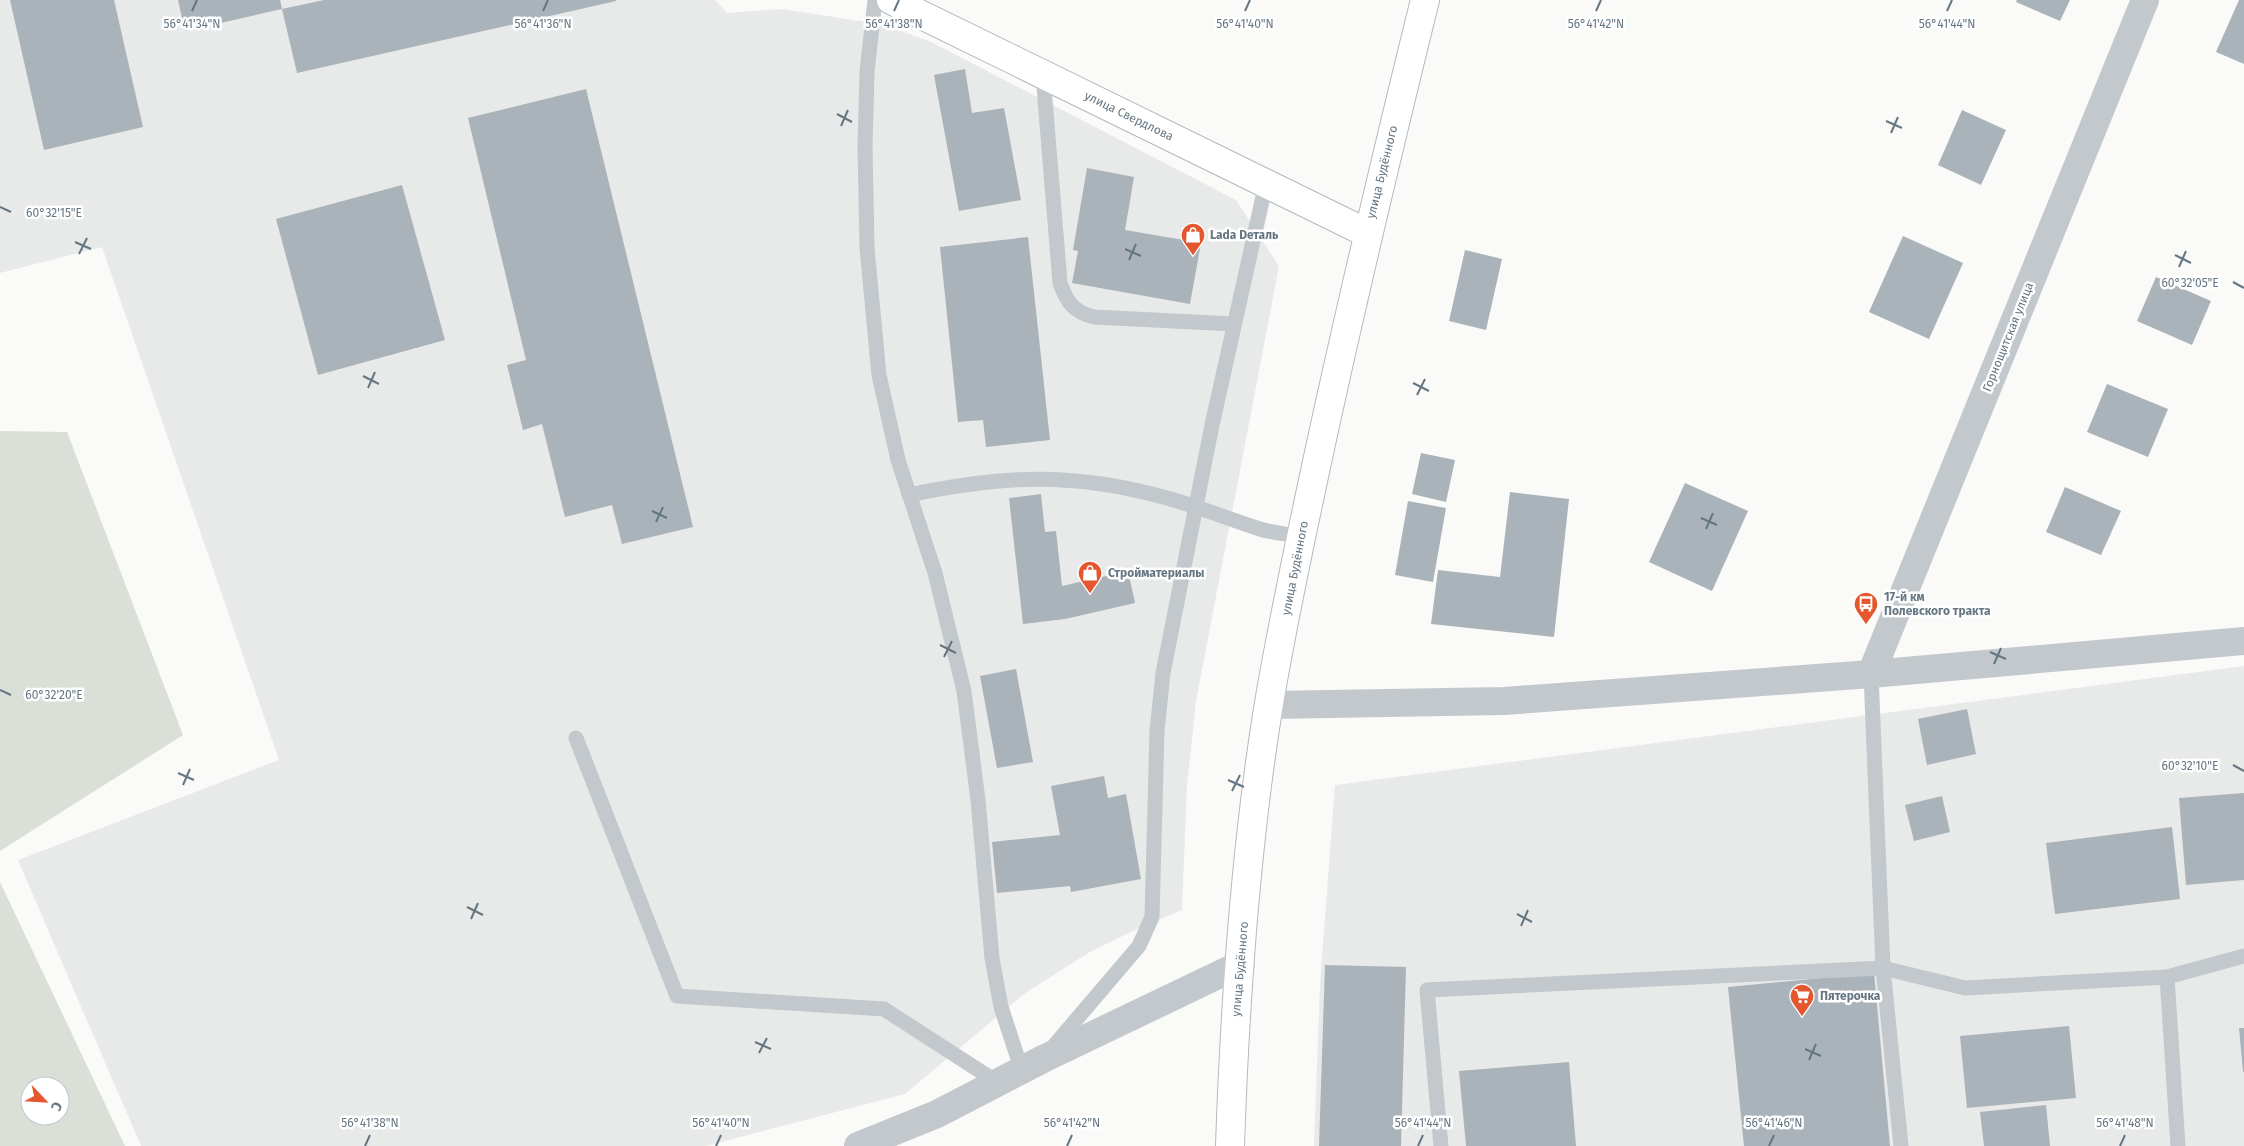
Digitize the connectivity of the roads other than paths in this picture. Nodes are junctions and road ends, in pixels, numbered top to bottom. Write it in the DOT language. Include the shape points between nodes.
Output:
graph roads {
  1 [pos="875,0"];
  2 [pos="891,0"];
  3 [pos="1425,0"];
  4 [pos="2145,0"];
  5 [pos="1044,75"];
  6 [pos="1266,183"];
  7 [pos="1367,233"];
  8 [pos="1234,324"];
  9 [pos="909,495"];
  10 [pos="1195,506"];
  11 [pos="1301,537"];
  12 [pos="2244,641"];
  13 [pos="1872,674"];
  14 [pos="1269,705"];
  15 [pos="576,738"];
  16 [pos="2244,956"];
  17 [pos="1241,964"];
  18 [pos="1883,968"];
  19 [pos="2167,977"];
  20 [pos="1022,1071"];
  21 [pos="858,1146"];
  22 [pos="1230,1146"];
  23 [pos="1441,1146"];
  24 [pos="1901,1146"];
  25 [pos="2178,1146"];
  1 -- 9 [label="lane" via="865,102 867,248 879,375"];
  2 -- 5 [label="main road, улица Свердлова"];
  3 -- 7 [label="main road, улица Будённого"];
  4 -- 13 [label="street, Горнощитская улица"];
  5 -- 6 [label="main road, улица Свердлова"];
  5 -- 8 [label="lane" via="1060,283 1066,301 1080,313 1094,317"];
  6 -- 7 [label="main road, улица Свердлова"];
  6 -- 8 [label="lane"];
  7 -- 11 [label="main road, улица Будённого"];
  8 -- 10 [label="lane"];
  9 -- 10 [label="lane" via="990,480 1059,478 1132,489"];
  9 -- 20 [label="lane" via="935,572 964,692 995,978 1008,1032"];
  10 -- 11 [label="lane" via="1262,529"];
  10 -- 20 [label="lane" via="1159,706 1152,917 1139,946"];
  11 -- 14 [label="main road, улица Будённого"];
  12 -- 13 [label="street"];
  13 -- 14 [label="street" via="1504,701"];
  13 -- 18 [label="lane"];
  14 -- 17 [label="main road, улица Будённого" via="1249,857"];
  15 -- 20 [label="lane" via="677,996 884,1009"];
  16 -- 19 [label="lane"];
  17 -- 20 [label="street"];
  17 -- 22 [label="main road, улица Будённого"];
  18 -- 19 [label="lane" via="1965,988"];
  18 -- 23 [label="lane" via="1427,990"];
  18 -- 24 [label="lane"];
  19 -- 25 [label="lane"];
  20 -- 21 [label="street" via="937,1114"];
}
